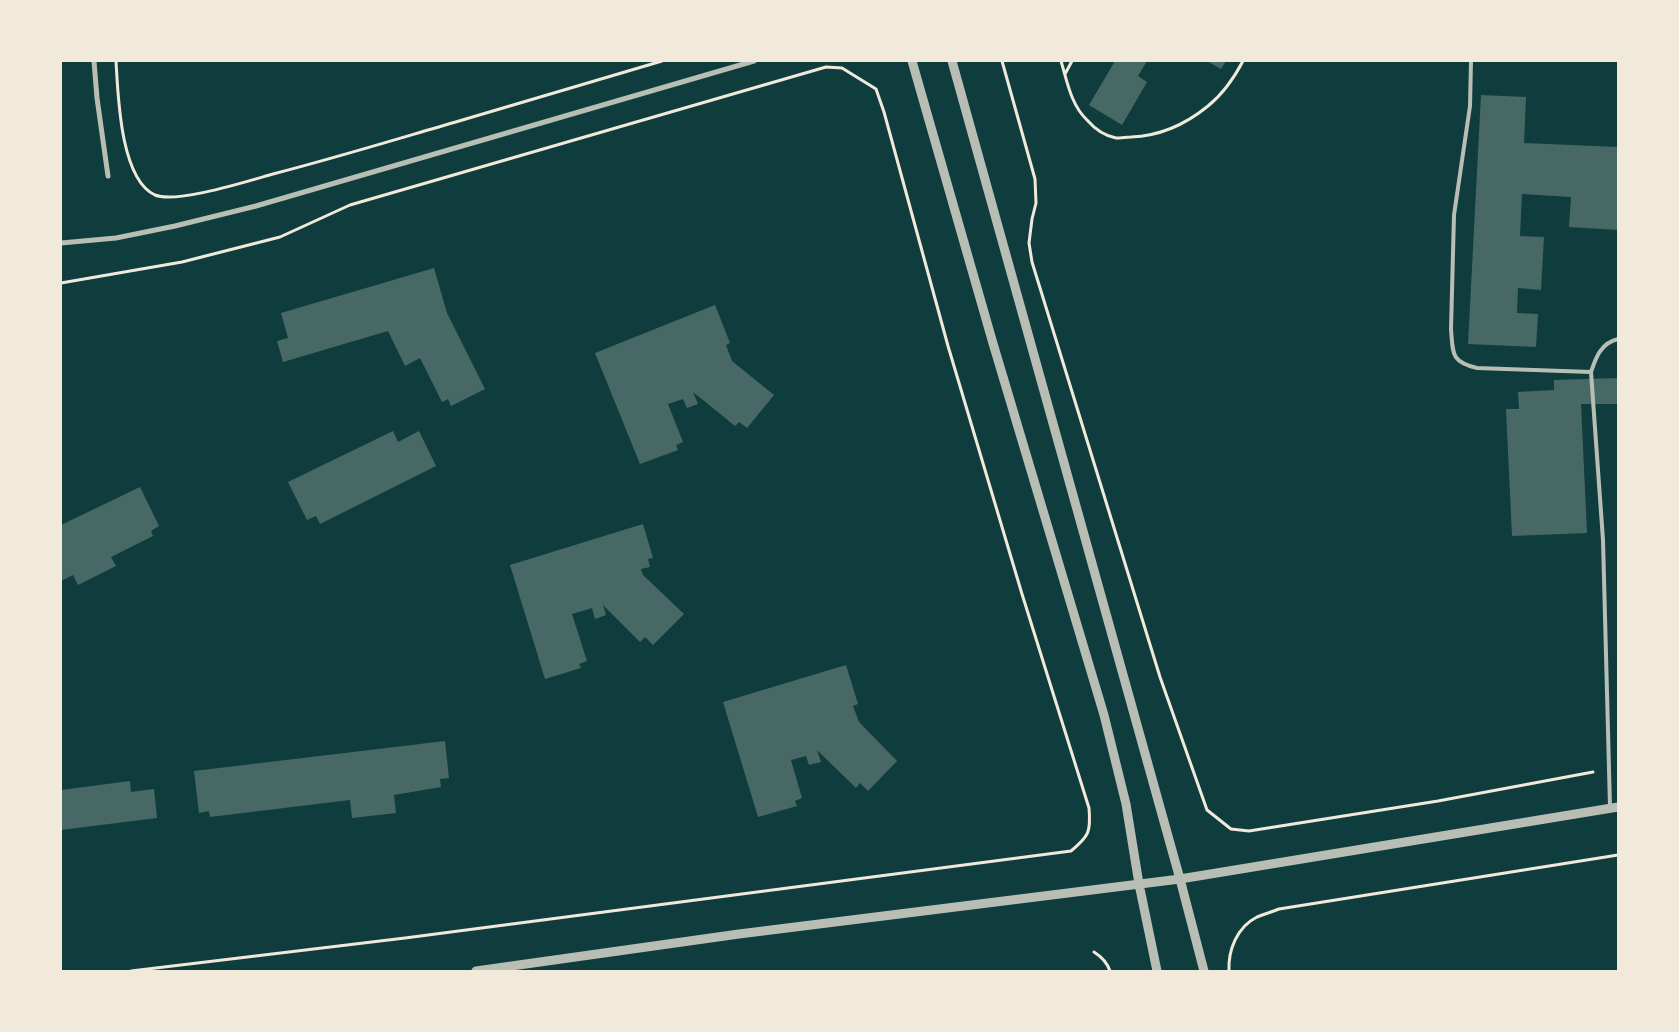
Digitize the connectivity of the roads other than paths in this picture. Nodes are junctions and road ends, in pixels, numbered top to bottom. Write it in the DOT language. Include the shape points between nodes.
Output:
graph roads {
  1 [pos="94,61"];
  2 [pos="754,61"];
  3 [pos="912,61"];
  4 [pos="952,61"];
  5 [pos="1471,61"];
  6 [pos="108,176"];
  7 [pos="61,243"];
  8 [pos="1618,339"];
  9 [pos="1591,372"];
  10 [pos="1614,808"];
  11 [pos="1180,879"];
  12 [pos="1139,884"];
  13 [pos="476,971"];
  14 [pos="1158,971"];
  15 [pos="1204,971"];
  1 -- 6 [label="street"];
  2 -- 7 [label="street" via="256,206 116,238"];
  3 -- 12 [label="street" via="1104,716 1126,804"];
  4 -- 11 [label="street"];
  5 -- 9 [label="lane" via="1470,106 1454,215 1451,329 1455,356 1463,364 1478,368"];
  8 -- 9 [label="lane" via="1604,345 1596,355"];
  9 -- 10 [label="lane" via="1603,540 1609,768"];
  10 -- 11 [label="street"];
  11 -- 12 [label="street"];
  11 -- 15 [label="street"];
  12 -- 13 [label="street"];
  12 -- 14 [label="street"];
}
